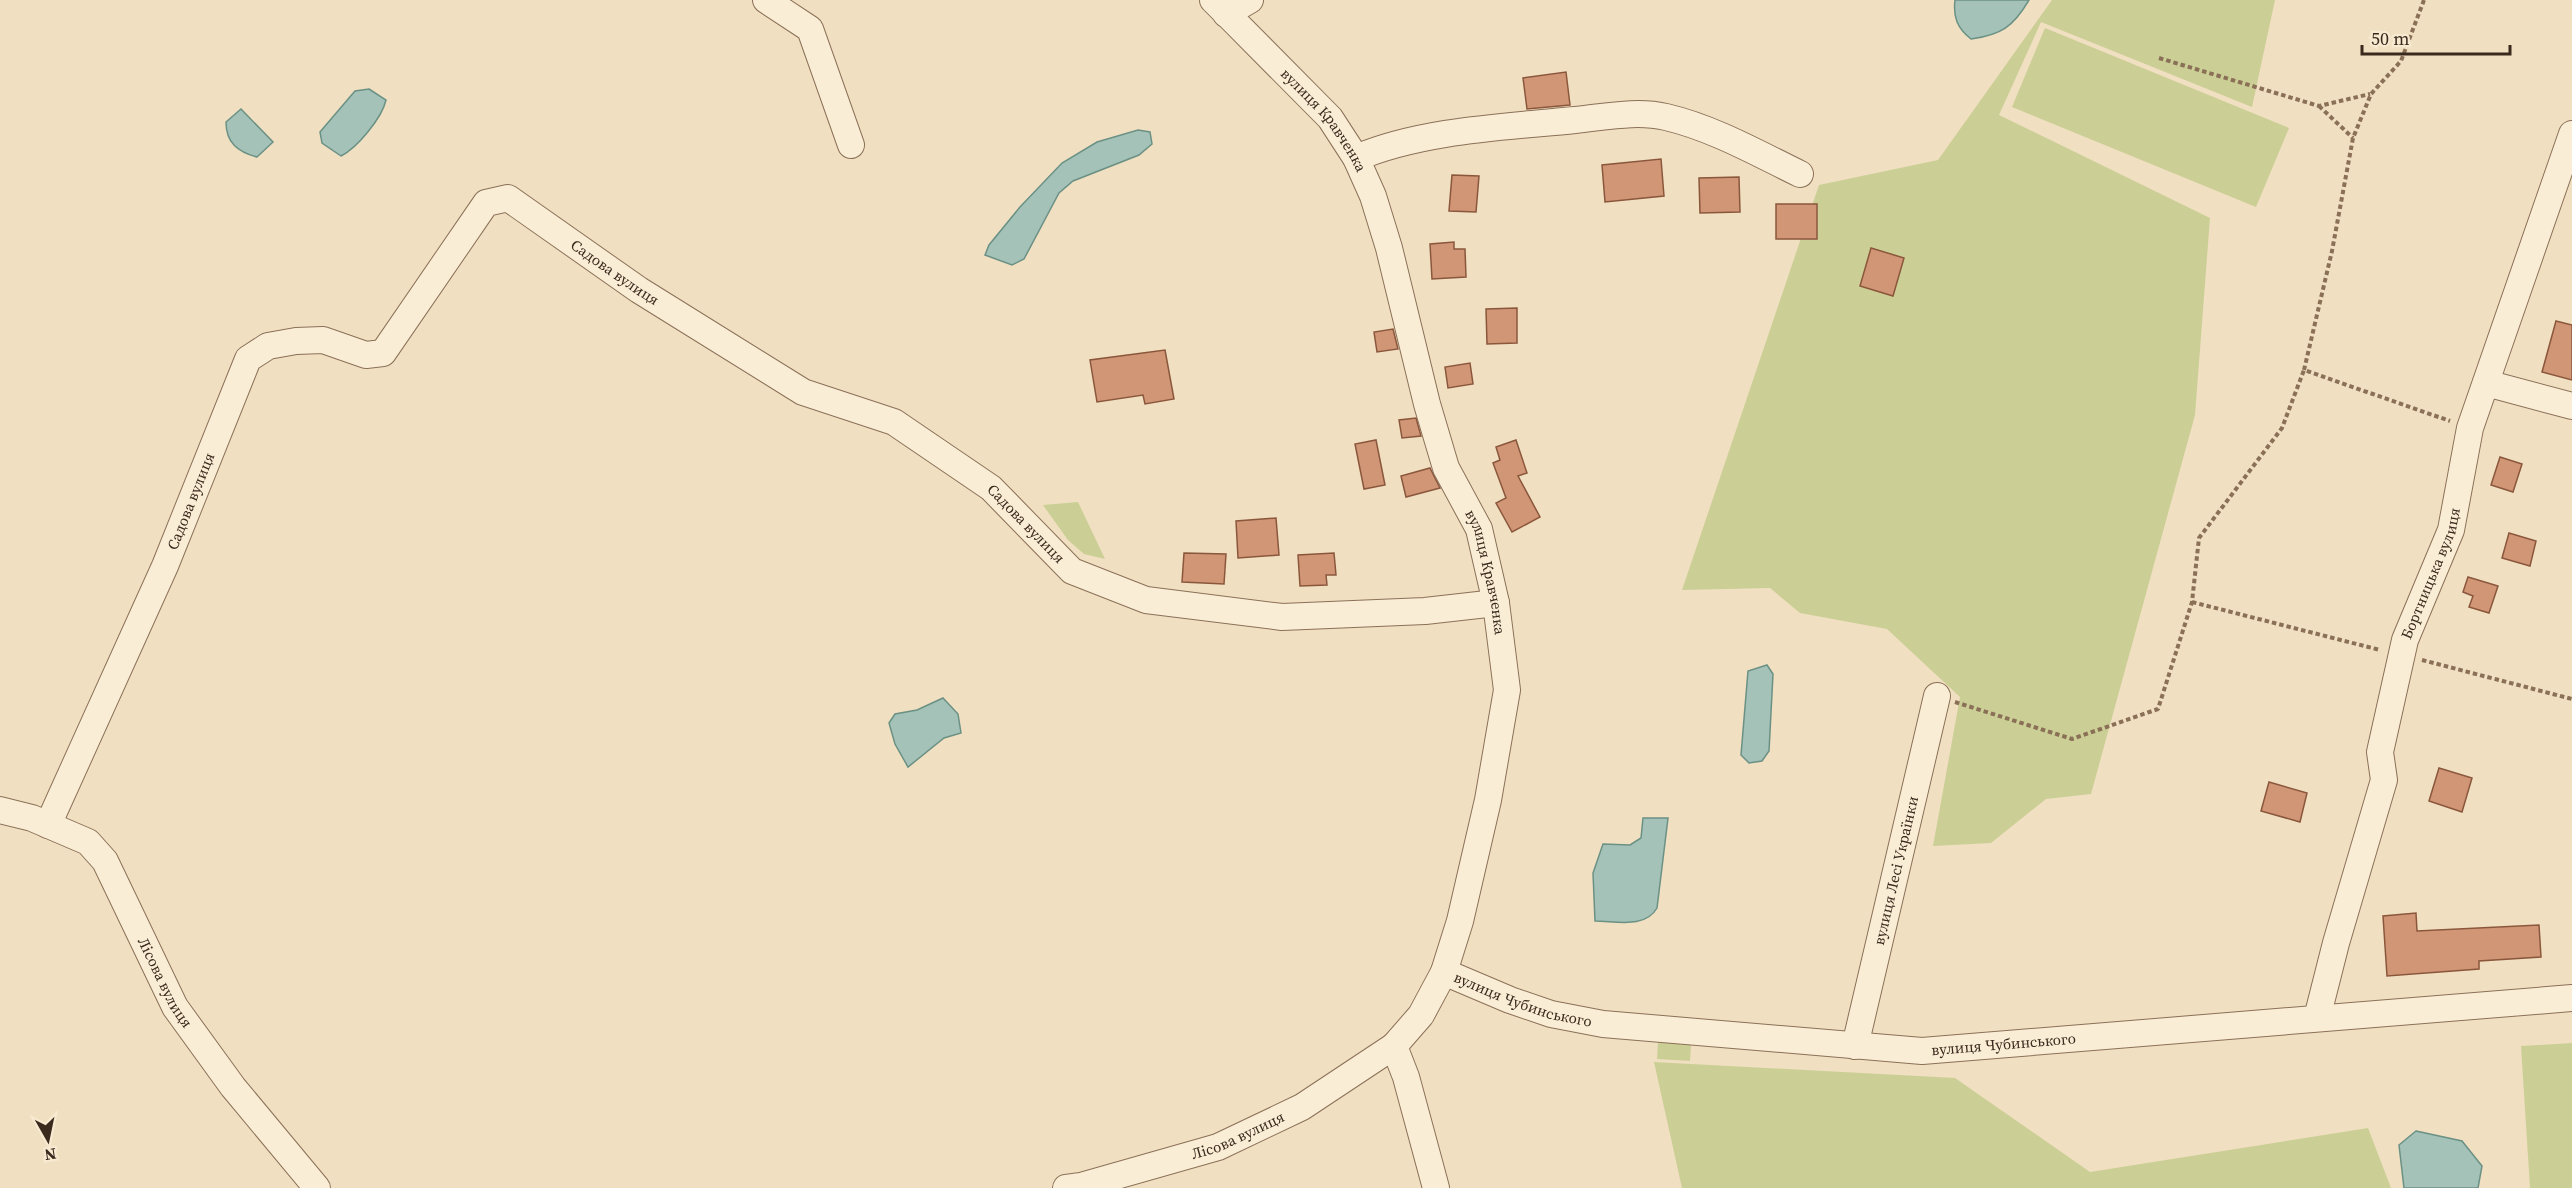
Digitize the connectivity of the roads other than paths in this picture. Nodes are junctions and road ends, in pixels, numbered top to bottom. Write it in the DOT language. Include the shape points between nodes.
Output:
graph roads {
  1 [pos="766,0"];
  2 [pos="1250,0"];
  3 [pos="1219,7"];
  4 [pos="2572,134"];
  5 [pos="851,145"];
  6 [pos="1356,158"];
  7 [pos="1800,174"];
  8 [pos="2486,382"];
  9 [pos="2572,406"];
  10 [pos="1496,603"];
  11 [pos="1937,696"];
  12 [pos="0,810"];
  13 [pos="48,825"];
  14 [pos="1444,972"];
  15 [pos="2572,998"];
  16 [pos="2317,1018"];
  17 [pos="1394,1046"];
  18 [pos="1855,1046"];
  19 [pos="317,1188"];
  20 [pos="1066,1188"];
  21 [pos="1436,1188"];
  1 -- 5 [label="street" via="810,29"];
  2 -- 3 [label="street"];
  3 -- 6 [label="street, вулиця Кравченка" via="1330,118"];
  4 -- 8 [label="street, Бортницька вулиця"];
  6 -- 7 [label="street" via="1377,149 1472,130 1635,114 1665,116 1717,134"];
  6 -- 10 [label="street, вулиця Кравченка" via="1389,248 1446,468 1479,529"];
  8 -- 9 [label="street"];
  8 -- 16 [label="street, Бортницька вулиця" via="2470,428 2451,530 2405,640 2380,752 2384,780"];
  10 -- 13 [label="street, Садова вулиця" via="1425,611 1282,617 1146,600 1072,571 991,488 894,422 803,392 639,290 508,198 486,204 383,353 366,355 323,340 297,341 268,346 248,359 165,566"];
  10 -- 14 [label="street, вулиця Кравченка" via="1507,690 1488,800"];
  11 -- 18 [label="street, вулиця Лесі Українки"];
  12 -- 13 [label="street, Лісова вулиця"];
  13 -- 19 [label="street, Лісова вулиця" via="88,842 105,861 176,1007 233,1087"];
  14 -- 17 [label="street, вулиця Кравченка" via="1422,1015"];
  14 -- 18 [label="street, вулиця Чубинського" via="1510,1000 1603,1024"];
  15 -- 16 [label="street, вулиця Чубинського"];
  16 -- 18 [label="street, вулиця Чубинського" via="1922,1051"];
  17 -- 20 [label="street, Лісова вулиця" via="1302,1107 1218,1148"];
  17 -- 21 [label="street"];
}
